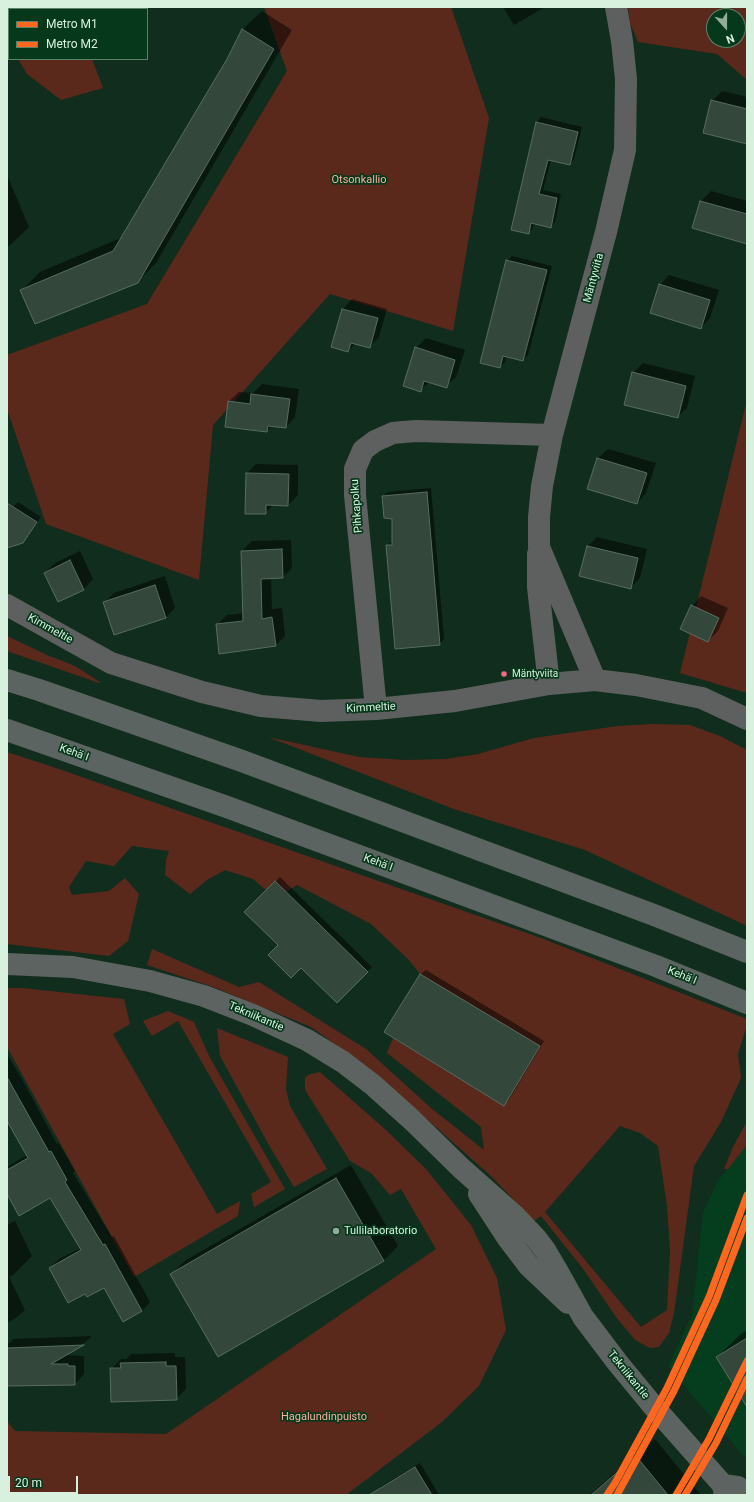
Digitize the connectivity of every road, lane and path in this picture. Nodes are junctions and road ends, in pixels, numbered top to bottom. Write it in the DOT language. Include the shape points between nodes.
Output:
graph roads {
  1 [pos="616,7"];
  2 [pos="552,435"];
  3 [pos="539,547"];
  4 [pos="7,605"];
  5 [pos="7,680"];
  6 [pos="595,680"];
  7 [pos="549,684"];
  8 [pos="376,709"];
  9 [pos="747,719"];
  10 [pos="7,730"];
  11 [pos="747,952"];
  12 [pos="7,964"];
  13 [pos="744,1002"];
  14 [pos="724,1490"];
  15 [pos="745,1495"];
  1 -- 2 [label="street, Mäntyviita" via="626,80 625,150"];
  2 -- 3 [label="street, Mäntyviita" via="542,486"];
  2 -- 8 [label="street, Pihkapolku" via="403,432 375,441 363,450 355,469 355,495"];
  3 -- 6 [label="street, Mäntyviita"];
  3 -- 7 [label="street, Mäntyviita" via="538,582"];
  4 -- 8 [label="street, Kimmeltie" via="111,663 202,692 261,706 321,710"];
  5 -- 11 [label="highway" via="257,767"];
  6 -- 7 [label="street, Kimmeltie"];
  6 -- 9 [label="street, Kimmeltie" via="702,698"];
  7 -- 8 [label="street, Kimmeltie" via="455,701"];
  10 -- 13 [label="highway, Kehä I" via="656,966"];
  12 -- 14 [label="main road, Tekniikantie" via="73,967 123,975 204,996 307,1040 343,1062 412,1120 535,1237 583,1317 617,1362"];
  14 -- 15 [label="main road, Tekniikantie" via="738,1487"];
}
